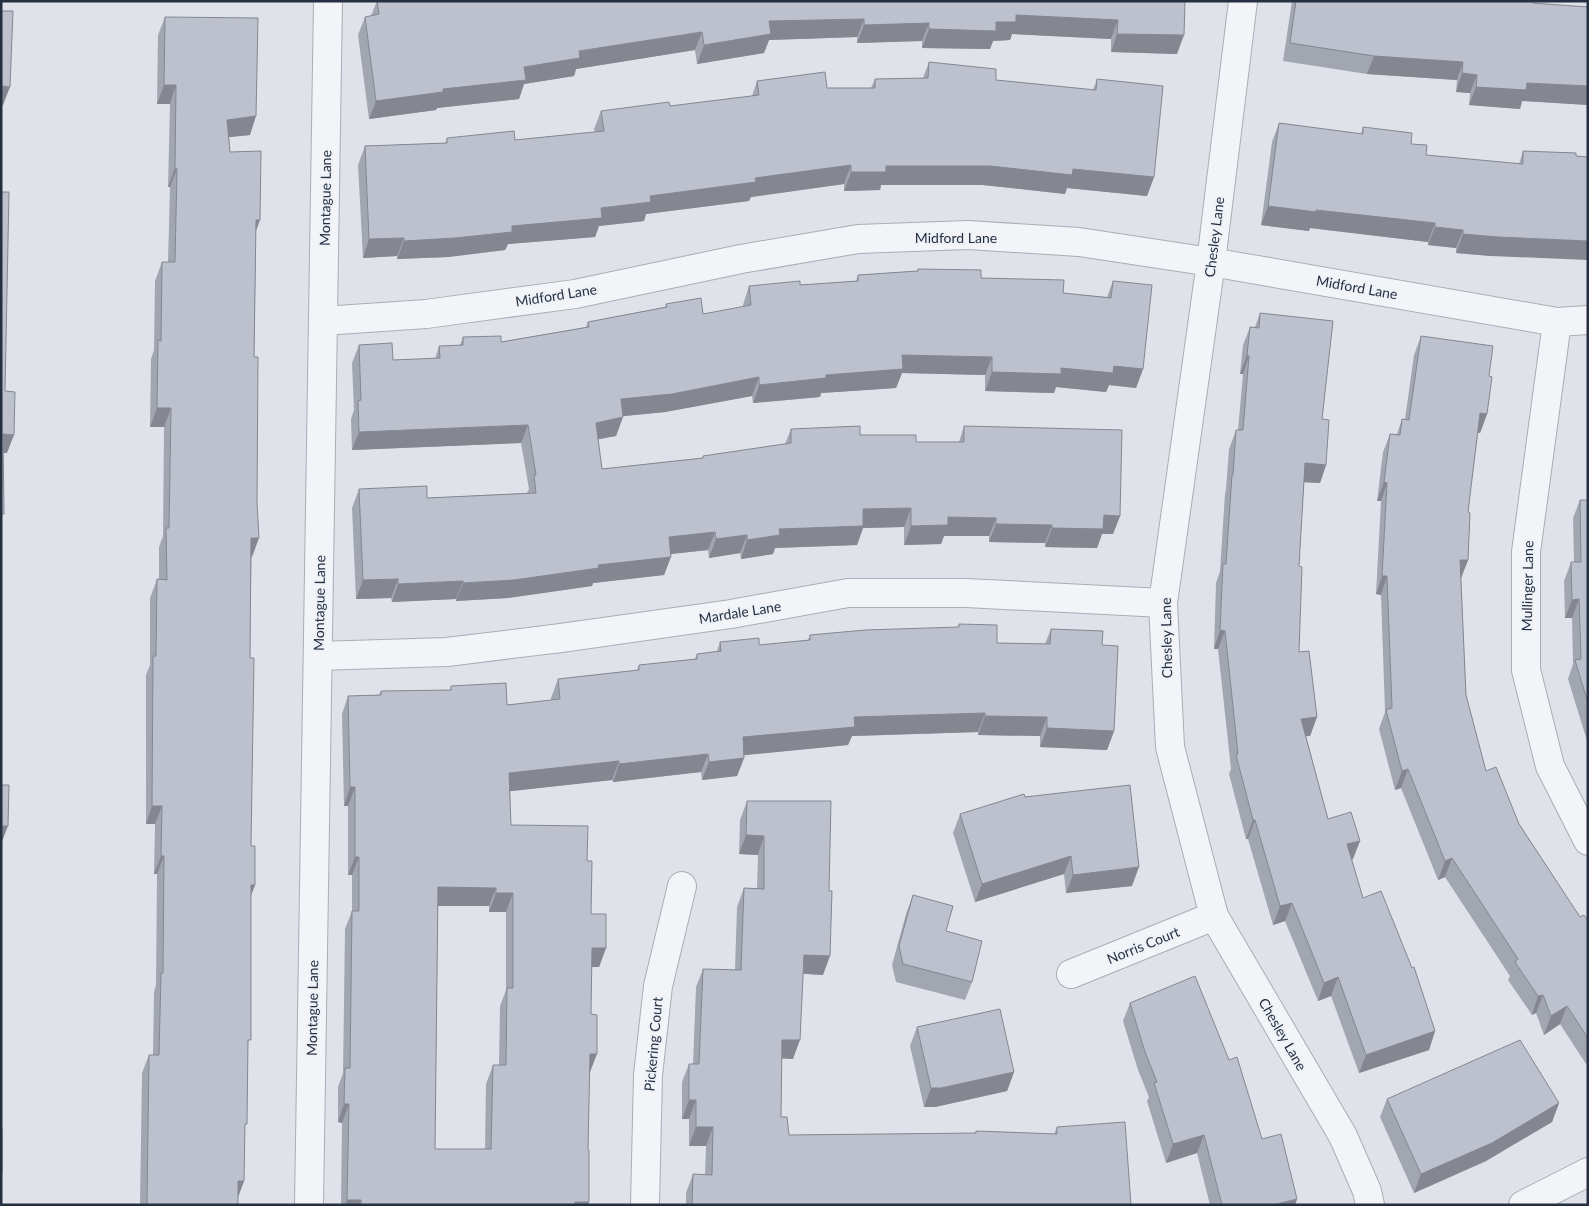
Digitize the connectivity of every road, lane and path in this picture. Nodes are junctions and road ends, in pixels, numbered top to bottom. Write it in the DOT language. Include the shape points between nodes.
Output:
graph roads {
  1 [pos="328,1"];
  2 [pos="1243,1"];
  3 [pos="1211,262"];
  4 [pos="1588,320"];
  5 [pos="324,321"];
  6 [pos="1557,322"];
  7 [pos="1163,603"];
  8 [pos="318,656"];
  9 [pos="1588,841"];
  10 [pos="682,886"];
  11 [pos="1214,916"];
  12 [pos="1071,974"];
  13 [pos="1588,1172"];
  14 [pos="309,1205"];
  15 [pos="646,1205"];
  16 [pos="1370,1205"];
  17 [pos="1523,1205"];
  1 -- 5 [label="street, Montague Lane"];
  2 -- 3 [label="street, Chesley Lane"];
  3 -- 5 [label="street, Midford Lane" via="1070,241 968,235 858,239 741,259 575,294 426,314"];
  3 -- 6 [label="street, Midford Lane"];
  3 -- 7 [label="street, Chesley Lane"];
  4 -- 6 [label="street, Midford Lane"];
  5 -- 8 [label="street, Montague Lane"];
  6 -- 9 [label="street, Mullinger Lane" via="1526,552 1526,670 1550,766"];
  7 -- 8 [label="street, Mardale Lane" via="966,594 848,594 712,617 448,652"];
  7 -- 11 [label="street, Chesley Lane" via="1170,747"];
  8 -- 14 [label="street, Montague Lane"];
  10 -- 15 [label="street, Pickering Court" via="658,986 648,1076"];
  11 -- 12 [label="street, Norris Court"];
  11 -- 16 [label="street, Chesley Lane" via="1342,1136"];
  13 -- 17 [label="street"];
}
